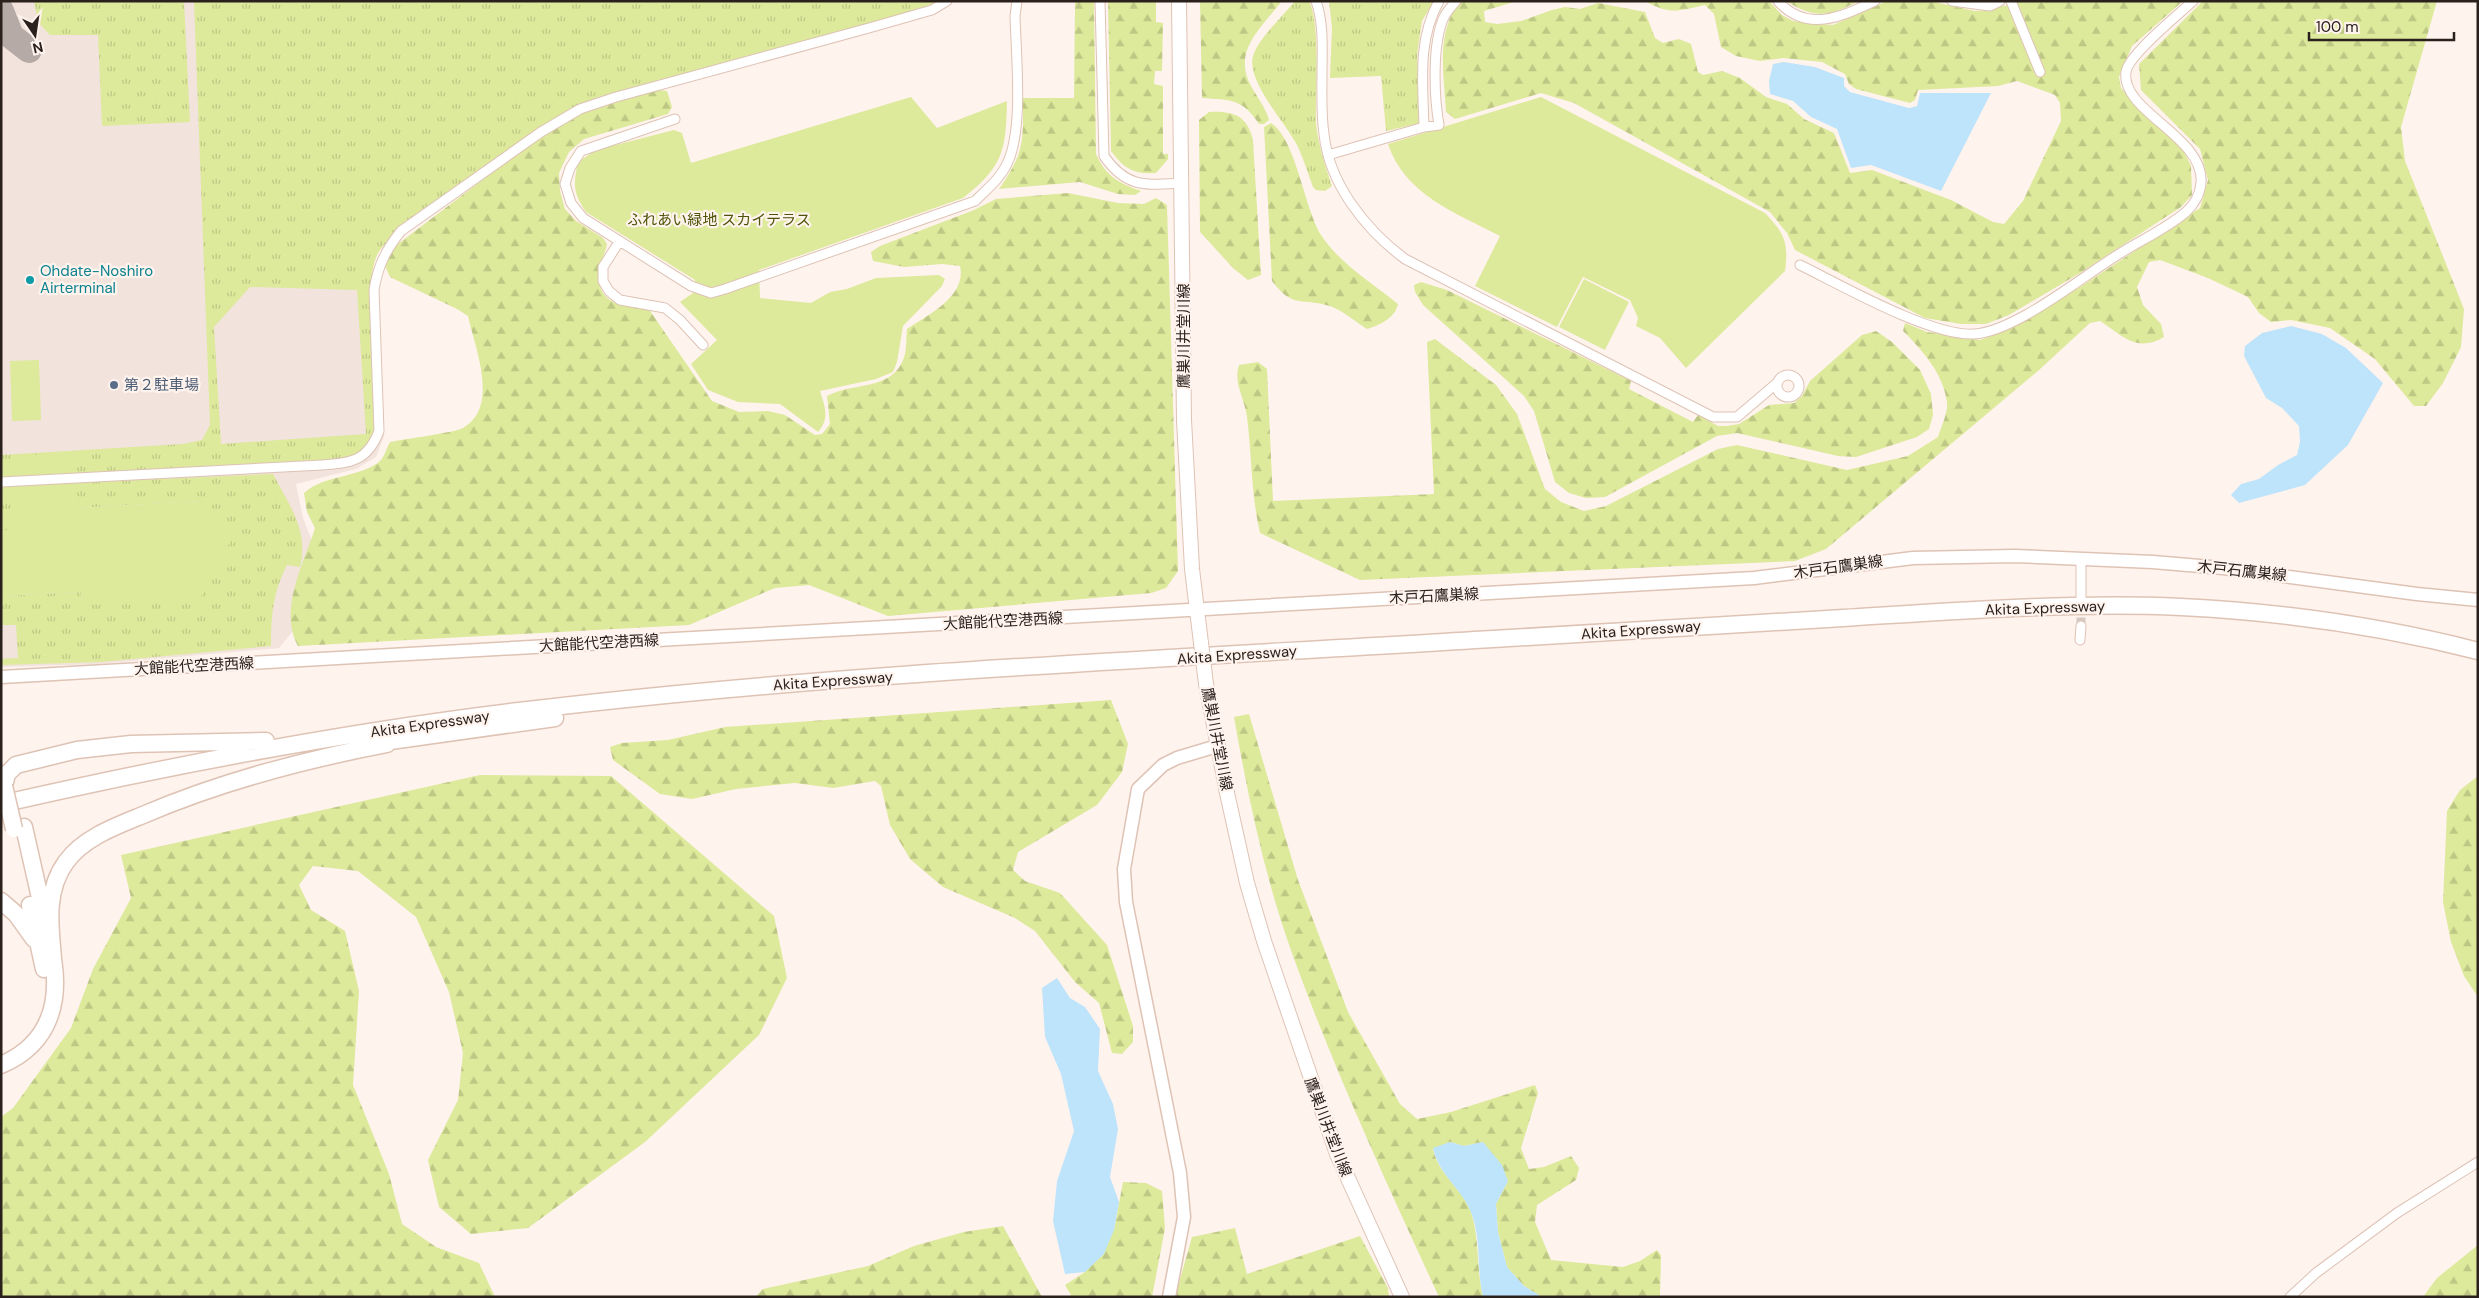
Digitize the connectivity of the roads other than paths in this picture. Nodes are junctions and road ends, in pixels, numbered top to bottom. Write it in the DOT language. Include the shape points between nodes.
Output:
graph roads {
  1 [pos="947,1"];
  2 [pos="1017,1"];
  3 [pos="1100,1"];
  4 [pos="1179,1"];
  5 [pos="1316,1"];
  6 [pos="1439,1"];
  7 [pos="1456,1"];
  8 [pos="1778,1"];
  9 [pos="1875,1"];
  10 [pos="1952,1"];
  11 [pos="2000,1"];
  12 [pos="2011,1"];
  13 [pos="2193,1"];
  14 [pos="2040,72"];
  15 [pos="675,119"];
  16 [pos="1424,127"];
  17 [pos="1328,155"];
  18 [pos="1183,183"];
  19 [pos="619,242"];
  20 [pos="1800,265"];
  21 [pos="703,345"];
  22 [pos="1777,383"];
  23 [pos="1,482"];
  24 [pos="2081,558"];
  25 [pos="2081,598"];
  26 [pos="2478,600"];
  27 [pos="1196,610"];
  28 [pos="2081,626"];
  29 [pos="2080,640"];
  30 [pos="2478,651"];
  31 [pos="2478,661"];
  32 [pos="1,677"];
  33 [pos="455,726"];
  34 [pos="1217,746"];
  35 [pos="7,779"];
  36 [pos="1,804"];
  37 [pos="1,814"];
  38 [pos="1,901"];
  39 [pos="48,959"];
  40 [pos="1,1054"];
  41 [pos="1,1065"];
  42 [pos="2478,1162"];
  43 [pos="1169,1297"];
  44 [pos="1402,1297"];
  45 [pos="2290,1297"];
  1 -- 23 [label="street" via="932,10 580,109 541,132 401,231 386,250 374,290 379,431 370,452 357,459 322,465"];
  2 -- 19 [label="street" via="1014,145 997,180 975,201 710,292 691,286"];
  3 -- 18 [label="street" via="1104,156 1126,180"];
  4 -- 18 [label="main road, 鷹巣川井堂川線"];
  5 -- 17 [label="street" via="1321,27 1324,135"];
  6 -- 16 [label="street" via="1427,27 1423,49"];
  7 -- 16 [label="street" via="1444,16 1438,35 1436,94 1439,124"];
  8 -- 9 [label="street" via="1796,14 1813,20 1831,20"];
  10 -- 11 [label="street" via="1990,6"];
  12 -- 14 [label="street"];
  13 -- 20 [label="street" via="2136,53 2126,71 2127,85 2136,99 2192,152 2200,165 2201,183 2197,199 2188,211 2170,224 2033,311 2002,326 1975,334 1948,332 1924,324"];
  15 -- 19 [label="street" via="588,147 581,151 570,168 566,184 571,203 583,218"];
  16 -- 17 [label="street"];
  17 -- 22 [label="street" via="1354,208 1369,229 1399,255 1614,367 1713,417 1724,419 1737,418"];
  18 -- 27 [label="main road, 鷹巣川井堂川線" via="1184,420"];
  19 -- 21 [label="street" via="603,267 603,280 609,291 620,300 665,308"];
  24 -- 25 [label="street"];
  24 -- 26 [label="main road, 木戸石鷹巣線" via="2223,568"];
  24 -- 27 [label="main road, 木戸石鷹巣線" via="1913,558 1754,578"];
  27 -- 32 [label="main road, 大館能代空港西線"];
  27 -- 34 [label="main road, 鷹巣川井堂川線, bridge"];
  28 -- 29 [label="street"];
  30 -- 33 [label="highway, Akita Expressway" via="2376,629 2258,613 2176,607 2071,606 814,682 632,699"];
  31 -- 33 [label="highway, Akita Expressway" via="2347,635 2259,624 2163,618 2034,618 827,692"];
  33 -- 35 [label="highway" via="284,740 100,747 26,761 16,765"];
  33 -- 36 [label="highway, Akita Expressway" via="256,752"];
  33 -- 37 [label="highway, Akita Expressway"];
  33 -- 39 [label="highway" via="266,770 198,792 111,829 72,855 57,880 50,904"];
  34 -- 43 [label="main road" via="1163,765 1138,789 1124,869 1128,911 1180,1173 1184,1217"];
  34 -- 44 [label="main road, 鷹巣川井堂川線" via="1247,883 1296,1040 1337,1154"];
  35 -- 39 [label="highway"];
  38 -- 39 [label="highway" via="24,923"];
  39 -- 40 [label="highway" via="41,1012 29,1032"];
  39 -- 41 [label="highway" via="56,992 46,1024 26,1050"];
  42 -- 45 [label="street" via="2396,1213 2316,1273"];
}
